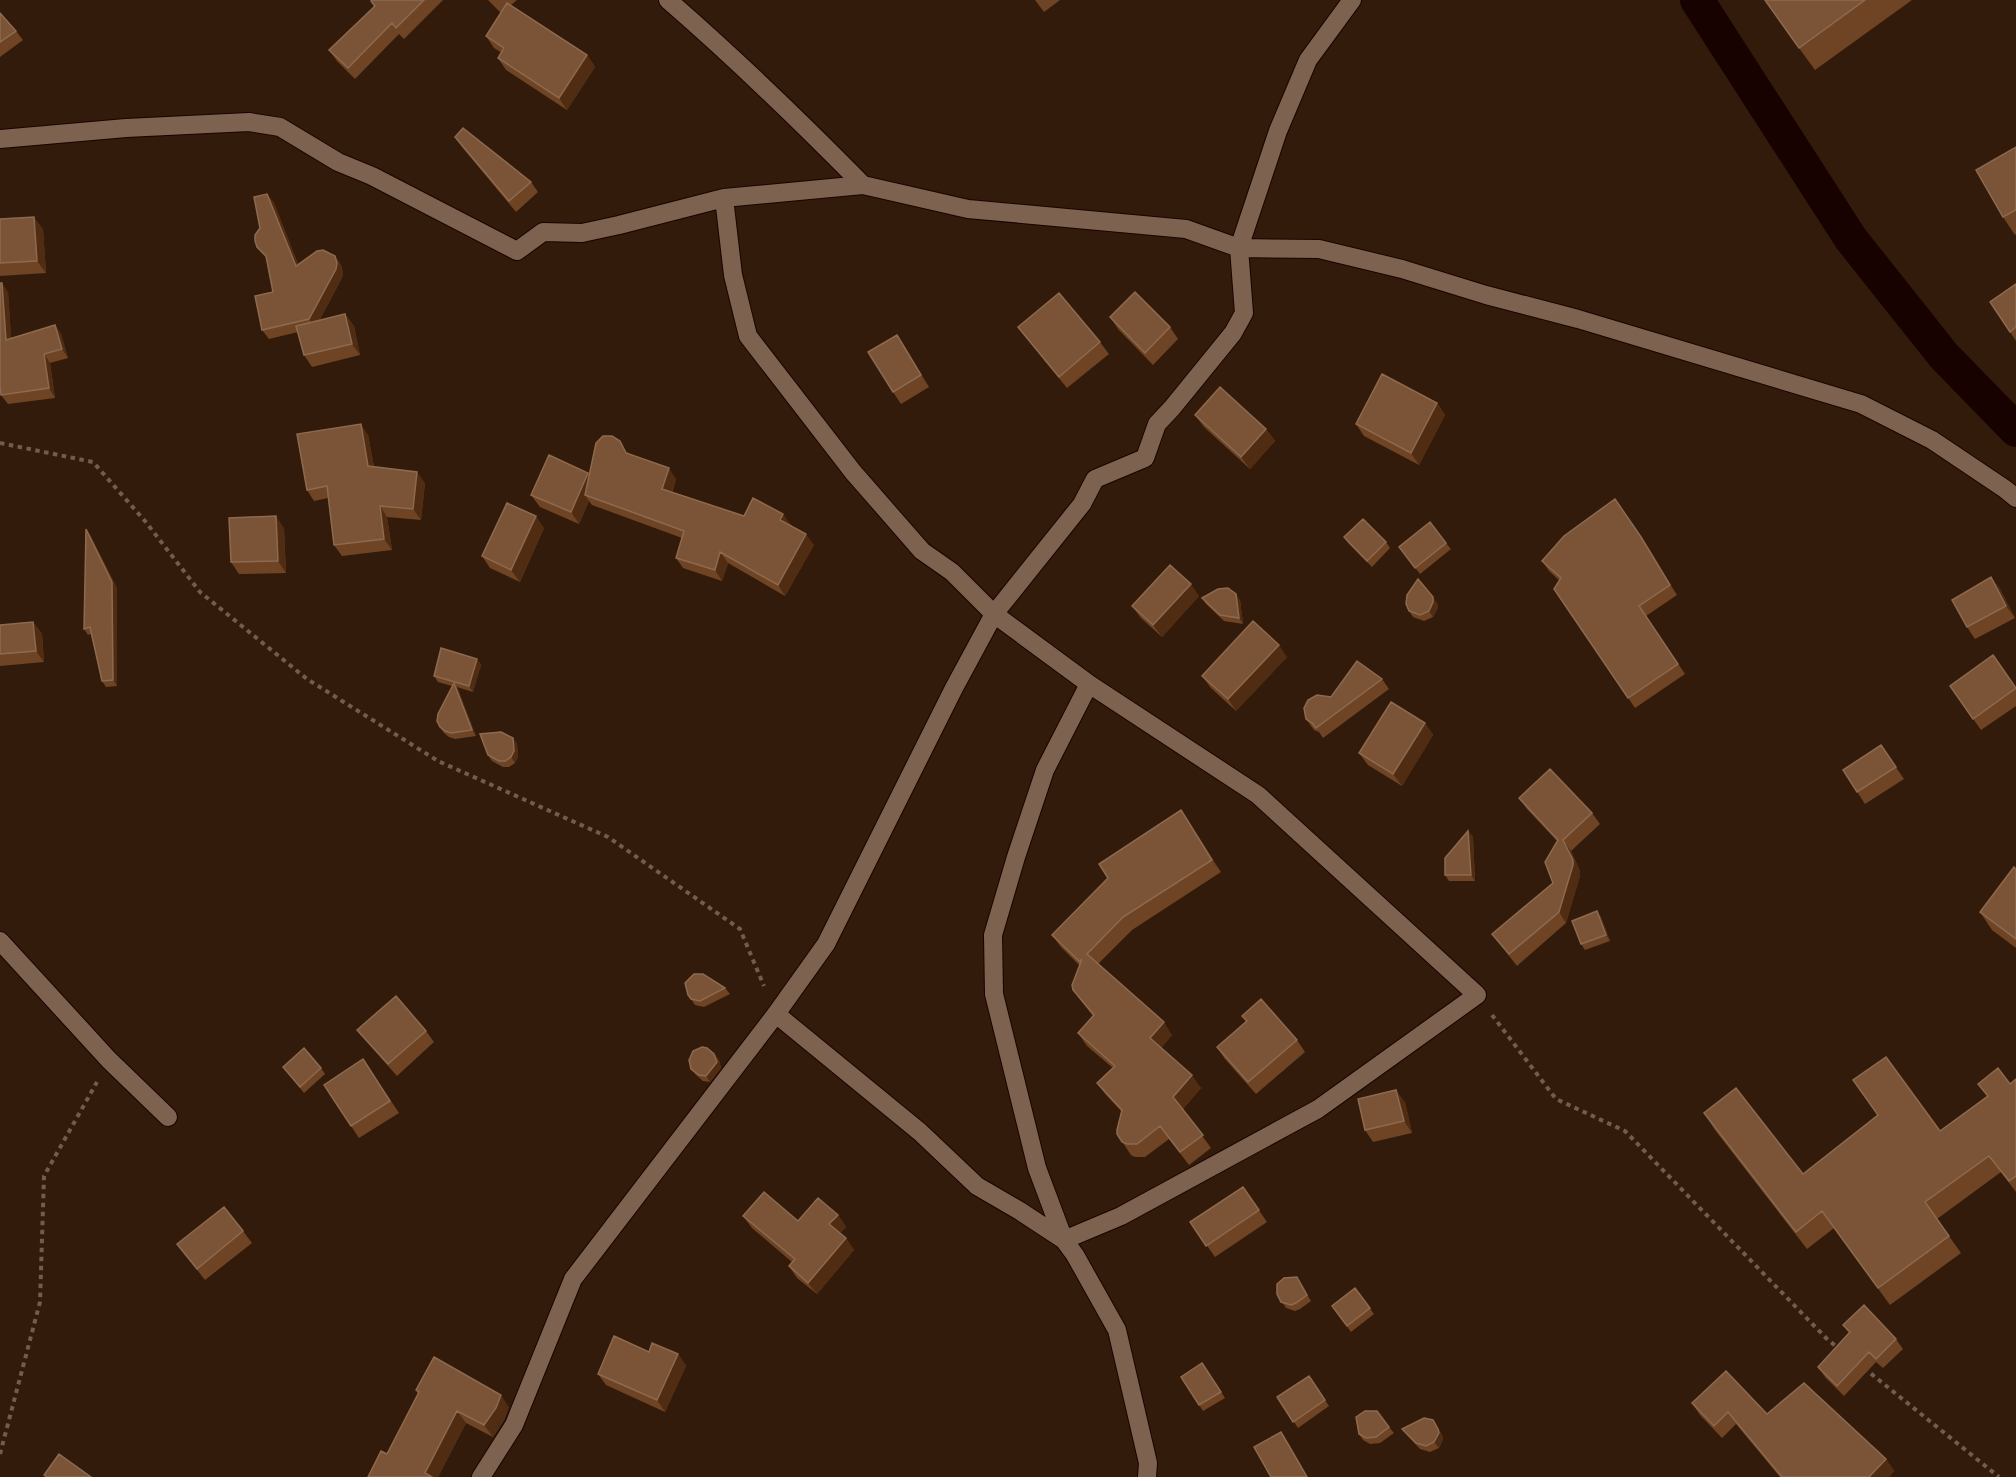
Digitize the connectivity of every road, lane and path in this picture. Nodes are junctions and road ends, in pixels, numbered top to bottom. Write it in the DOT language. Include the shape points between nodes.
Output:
graph roads {
  1 [pos="669,0"];
  2 [pos="1352,0"];
  3 [pos="0,139"];
  4 [pos="863,185"];
  5 [pos="724,198"];
  6 [pos="1239,248"];
  7 [pos="0,442"];
  8 [pos="2016,498"];
  9 [pos="994,614"];
  10 [pos="1089,684"];
  11 [pos="0,941"];
  12 [pos="1477,995"];
  13 [pos="776,1014"];
  14 [pos="109,1060"];
  15 [pos="168,1117"];
  16 [pos="1064,1240"];
  17 [pos="1844,1352"];
  18 [pos="1862,1367"];
  19 [pos="0,1454"];
  20 [pos="481,1477"];
  21 [pos="1147,1477"];
  22 [pos="1999,1477"];
  1 -- 4 [label="street" via="778,99"];
  2 -- 6 [label="street" via="1308,60 1278,131"];
  3 -- 5 [label="street" via="249,122 280,127 338,162 517,251 543,232 582,233"];
  4 -- 5 [label="street"];
  4 -- 6 [label="street" via="968,209 1186,229"];
  5 -- 9 [label="street" via="733,275 748,336 853,472 922,551 952,572"];
  6 -- 8 [label="street" via="1319,249 1402,269 1861,404 1932,440"];
  6 -- 9 [label="street" via="1244,314 1233,333 1156,424 1145,458 1095,479 1082,504"];
  7 -- 13 [label="path" via="93,462 200,592 307,678 438,761 608,837 740,929"];
  9 -- 10 [label="street"];
  9 -- 13 [label="street" via="826,944"];
  10 -- 12 [label="street" via="1258,795"];
  10 -- 16 [label="street" via="1045,770 993,935 994,994 1037,1168"];
  11 -- 14 [label="street"];
  12 -- 16 [label="street" via="1318,1109 1120,1216"];
  12 -- 17 [label="path" via="1556,1099 1625,1131"];
  13 -- 16 [label="street" via="920,1132 977,1186"];
  13 -- 20 [label="street" via="573,1279 514,1425"];
  14 -- 15 [label="street"];
  14 -- 19 [label="path" via="44,1176 40,1302"];
  16 -- 21 [label="street" via="1116,1330 1148,1463"];
  18 -- 22 [label="path"];
}
